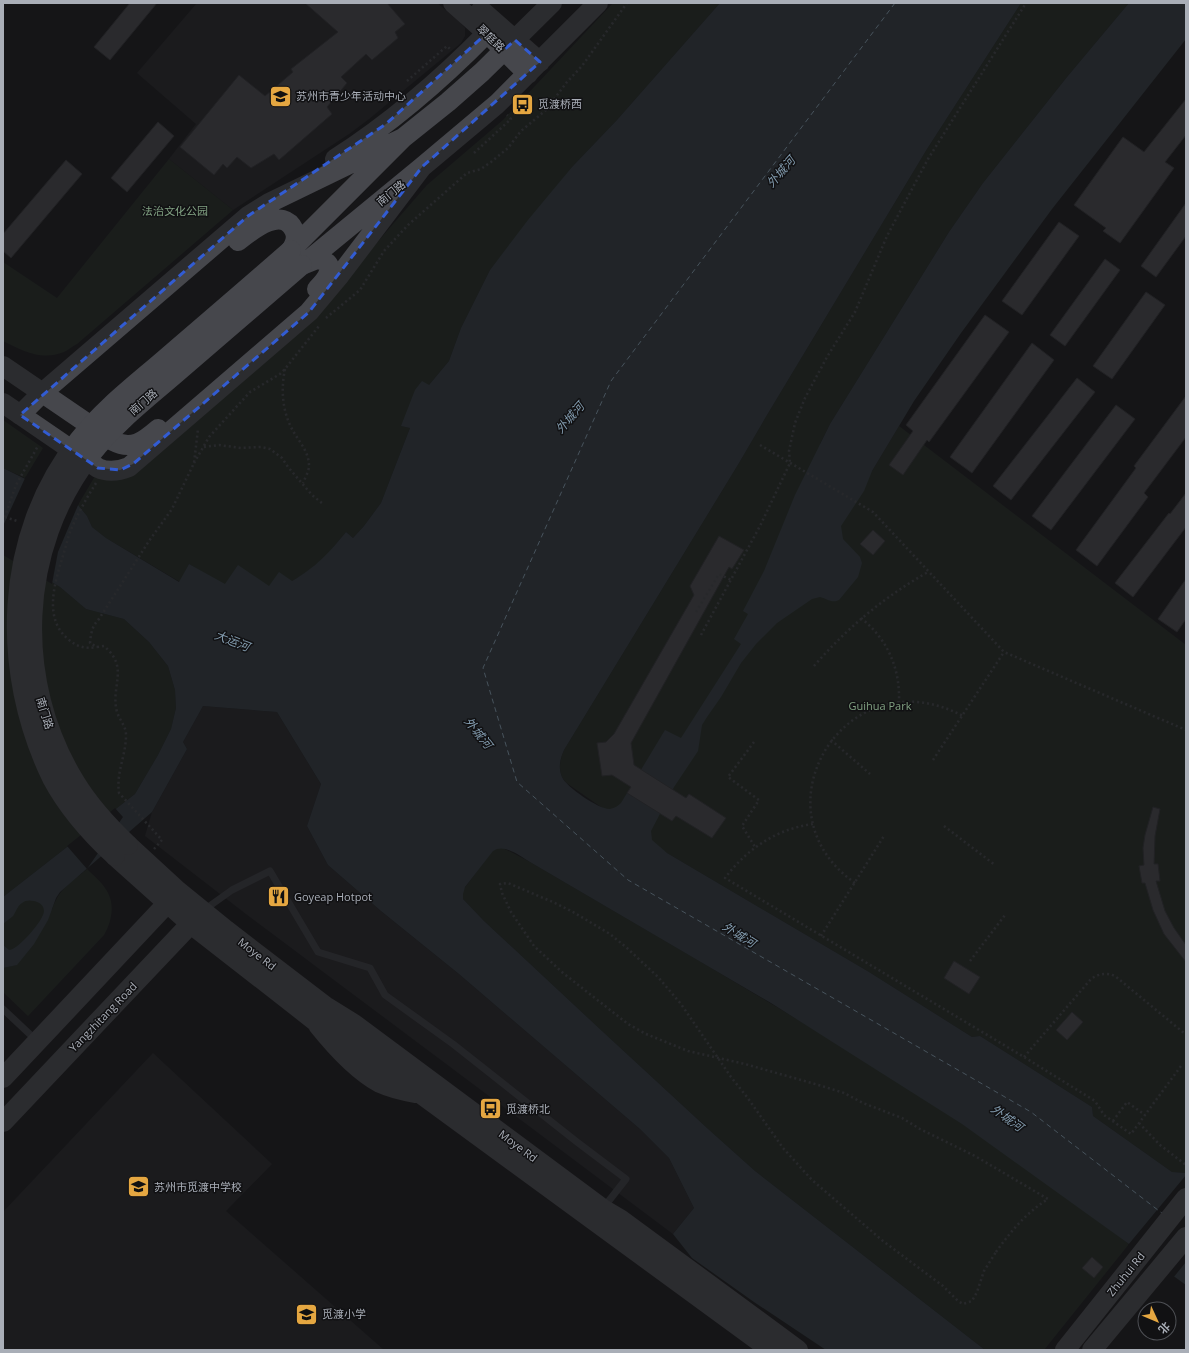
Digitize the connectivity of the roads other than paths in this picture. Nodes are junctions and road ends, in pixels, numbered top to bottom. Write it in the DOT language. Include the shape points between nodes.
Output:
graph roads {
  1 [pos="453,3"];
  2 [pos="473,3"];
  3 [pos="552,3"];
  4 [pos="598,3"];
  5 [pos="488,33"];
  6 [pos="510,45"];
  7 [pos="534,68"];
  8 [pos="404,138"];
  9 [pos="422,167"];
  10 [pos="269,202"];
  11 [pos="297,258"];
  12 [pos="3,366"];
  13 [pos="48,397"];
  14 [pos="3,403"];
  15 [pos="25,418"];
  16 [pos="121,850"];
  17 [pos="173,897"];
  18 [pos="197,917"];
  19 [pos="3,1009"];
  20 [pos="37,1041"];
  21 [pos="3,1078"];
  22 [pos="3,1122"];
  23 [pos="1186,1198"];
  24 [pos="603,1209"];
  25 [pos="1186,1237"];
  26 [pos="771,1350"];
  27 [pos="798,1350"];
  28 [pos="1065,1350"];
  29 [pos="1092,1350"];
  1 -- 5 [label="main road, 翠庭路"];
  2 -- 6 [label="main road, 翠庭路"];
  3 -- 6 [label="main road, 南门路"];
  4 -- 7 [label="main road, 南门路"];
  5 -- 6 [label="main road, 翠庭路"];
  5 -- 10 [label="main road" via="460,61 386,124"];
  6 -- 7 [label="main road, 翠庭路"];
  6 -- 8 [label="main road, 南门路"];
  7 -- 9 [label="main road, 南门路" via="497,104"];
  8 -- 10 [label="main road"];
  8 -- 11 [label="main road, 南门路"];
  9 -- 11 [label="main road, 南门路"];
  9 -- 15 [label="main road" via="309,312 133,464 120,470 104,471"];
  10 -- 13 [label="main road" via="248,216"];
  11 -- 13 [label="main road" via="296,235 293,228 283,220 266,222 225,252"];
  11 -- 13 [label="main road" via="322,260 328,265 329,275 317,289 144,440 130,445 118,443"];
  11 -- 16 [label="main road, 南门路, bridge" via="122,396 93,424 68,456 47,490 24,546 16,585 13,625 15,665 22,704 35,743 66,801 82,823"];
  12 -- 13 [label="main road"];
  13 -- 15 [label="main road"];
  14 -- 15 [label="main road"];
  16 -- 17 [label="main road, 南门路"];
  16 -- 17 [label="main road, 南门路" via="144,859"];
  17 -- 18 [label="main road, 南门路"];
  17 -- 20 [label="main road"];
  18 -- 22 [label="main road, Yangzhitang Road"];
  18 -- 24 [label="main road, Moye Rd" via="354,1024"];
  18 -- 24 [label="lane" via="232,890 270,871 318,952 370,968 385,995 453,1044 626,1179"];
  18 -- 26 [label="main road, Moye Rd" via="314,1020 331,1042 368,1075 380,1083 421,1094"];
  19 -- 20 [label="lane"];
  20 -- 21 [label="main road"];
  23 -- 28 [label="main road, Zhuhui Rd"];
  24 -- 27 [label="main road, Moye Rd"];
  25 -- 29 [label="main road"];
}
